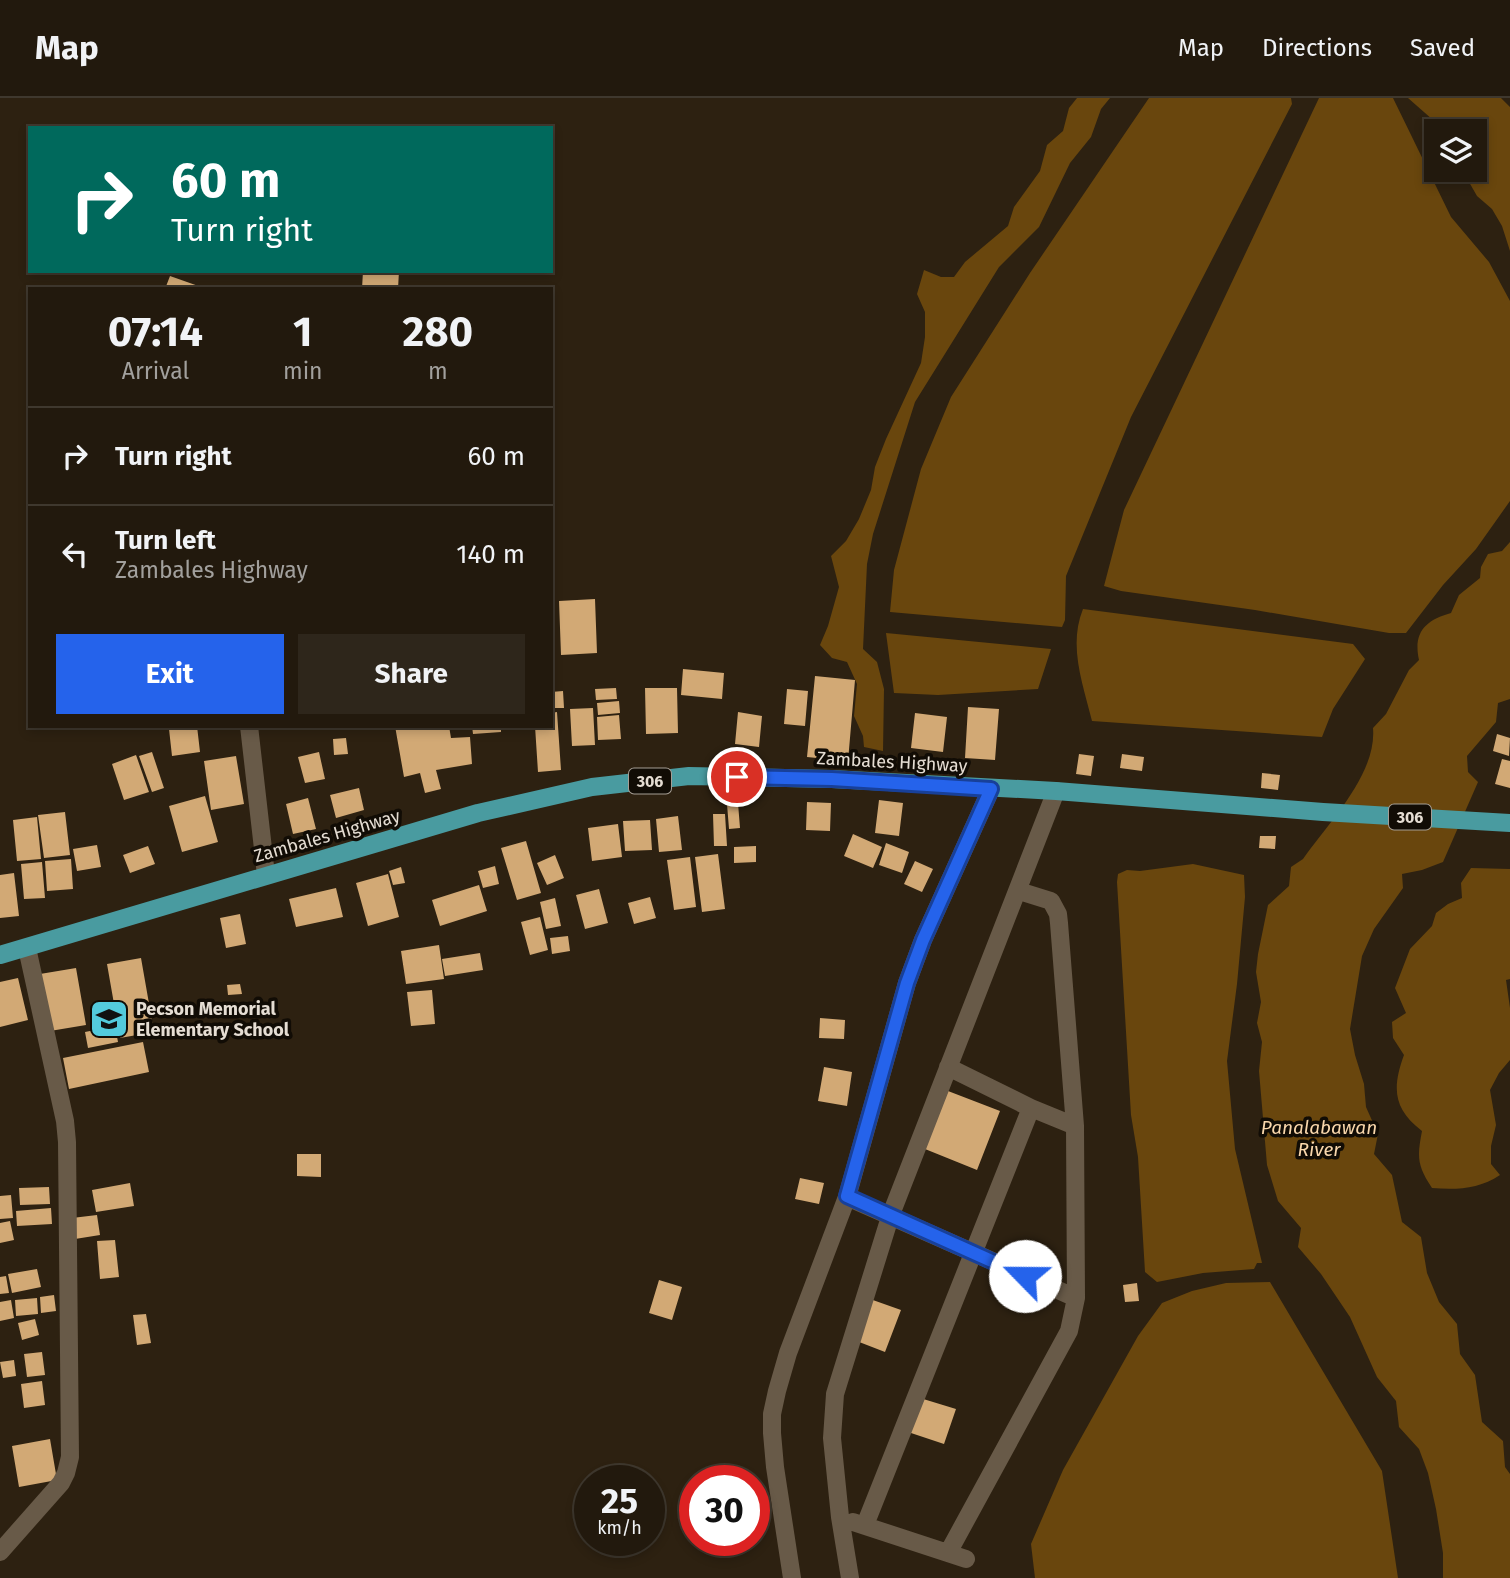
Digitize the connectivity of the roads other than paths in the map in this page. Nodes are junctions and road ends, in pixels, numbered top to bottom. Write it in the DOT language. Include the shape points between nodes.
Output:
graph roads {
  1 [pos="249,728"];
  2 [pos="991,789"];
  3 [pos="1056,791"];
  4 [pos="1504,823"];
  5 [pos="266,876"];
  6 [pos="1019,891"];
  7 [pos="27,948"];
  8 [pos="0,955"];
  9 [pos="948,1067"];
  10 [pos="1031,1108"];
  11 [pos="1075,1126"];
  12 [pos="847,1196"];
  13 [pos="890,1217"];
  14 [pos="974,1254"];
  15 [pos="1076,1298"];
  16 [pos="840,1517"];
  17 [pos="865,1525"];
  18 [pos="0,1552"];
  19 [pos="948,1553"];
  20 [pos="966,1559"];
  21 [pos="792,1578"];
  22 [pos="850,1578"];
  1 -- 5 [label="street"];
  2 -- 3 [label="main road, Zambales Highway / 306"];
  2 -- 5 [label="main road, Zambales Highway / 306" via="689,776 592,787 478,813"];
  2 -- 12 [label="street" via="907,983"];
  3 -- 4 [label="main road, Zambales Highway / 306"];
  3 -- 6 [label="street"];
  5 -- 7 [label="main road, Zambales Highway / 306"];
  6 -- 9 [label="street"];
  6 -- 11 [label="street" via="1045,897 1058,914"];
  7 -- 8 [label="main road, Zambales Highway / 306"];
  7 -- 18 [label="street" via="67,1142 70,1457 61,1483"];
  9 -- 10 [label="street"];
  9 -- 13 [label="street"];
  10 -- 11 [label="street"];
  10 -- 14 [label="street"];
  11 -- 15 [label="street"];
  12 -- 13 [label="street"];
  12 -- 21 [label="street" via="788,1353 772,1414"];
  13 -- 14 [label="street"];
  13 -- 16 [label="street" via="835,1394 832,1438"];
  14 -- 15 [label="street"];
  14 -- 17 [label="street"];
  15 -- 19 [label="street" via="1069,1331"];
  16 -- 17 [label="street"];
  16 -- 22 [label="street"];
  17 -- 19 [label="street"];
  19 -- 20 [label="street"];
}
